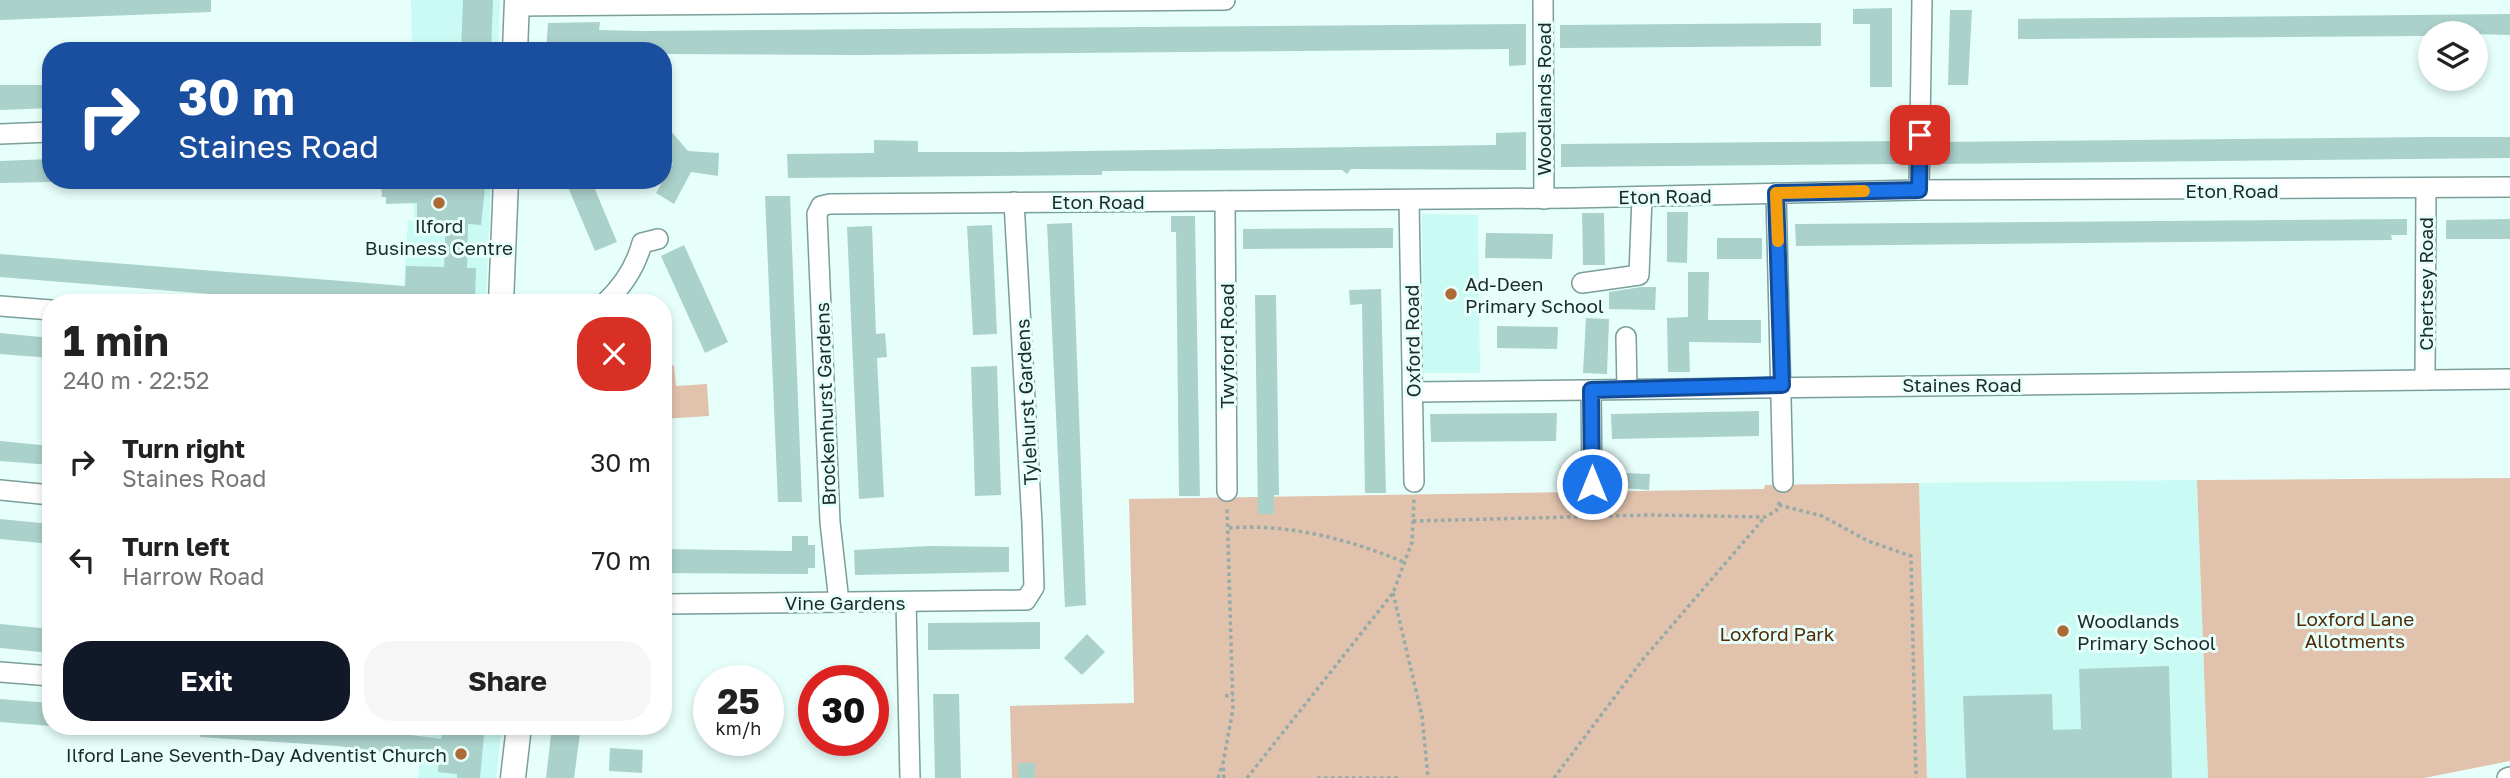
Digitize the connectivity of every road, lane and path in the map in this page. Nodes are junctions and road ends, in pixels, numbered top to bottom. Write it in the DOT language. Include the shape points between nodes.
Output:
graph roads {
  1 [pos="1224,0"];
  2 [pos="1543,0"];
  3 [pos="1922,0"];
  4 [pos="517,3"];
  5 [pos="515,42"];
  6 [pos="42,132"];
  7 [pos="0,134"];
  8 [pos="2510,187"];
  9 [pos="506,189"];
  10 [pos="2426,189"];
  11 [pos="1919,190"];
  12 [pos="1776,193"];
  13 [pos="1642,197"];
  14 [pos="1544,199"];
  15 [pos="1409,200"];
  16 [pos="1225,201"];
  17 [pos="1014,202"];
  18 [pos="821,206"];
  19 [pos="658,239"];
  20 [pos="1582,283"];
  21 [pos="501,294"];
  22 [pos="615,294"];
  23 [pos="0,306"];
  24 [pos="42,309"];
  25 [pos="1626,337"];
  26 [pos="2510,379"];
  27 [pos="2425,380"];
  28 [pos="1782,385"];
  29 [pos="1627,389"];
  30 [pos="1591,390"];
  31 [pos="1413,392"];
  32 [pos="1414,482"];
  33 [pos="1783,482"];
  34 [pos="1592,484"];
  35 [pos="0,490"];
  36 [pos="1227,491"];
  37 [pos="42,494"];
  38 [pos="1779,505"];
  39 [pos="1765,517"];
  40 [pos="1228,528"];
  41 [pos="1406,563"];
  42 [pos="1393,593"];
  43 [pos="1026,600"];
  44 [pos="839,602"];
  45 [pos="906,602"];
  46 [pos="672,604"];
  47 [pos="0,672"];
  48 [pos="42,675"];
  49 [pos="1233,695"];
  50 [pos="1225,696"];
  51 [pos="518,735"];
  52 [pos="1223,763"];
  53 [pos="513,778"];
  54 [pos="910,778"];
  55 [pos="1218,778"];
  56 [pos="1224,778"];
  57 [pos="1247,778"];
  58 [pos="1317,778"];
  59 [pos="1358,778"];
  60 [pos="1399,778"];
  61 [pos="1428,778"];
  62 [pos="1554,778"];
  63 [pos="1916,778"];
  1 -- 4 [label="street"];
  2 -- 14 [label="street, Woodlands Road"];
  3 -- 11 [label="street"];
  4 -- 5 [label="main road"];
  6 -- 7 [label="street"];
  8 -- 10 [label="street, Eton Road"];
  9 -- 21 [label="main road"];
  10 -- 11 [label="street, Eton Road"];
  10 -- 27 [label="street, Chertsey Road"];
  11 -- 12 [label="street, Eton Road"];
  12 -- 13 [label="street, Eton Road"];
  12 -- 28 [label="street"];
  13 -- 14 [label="street, Eton Road"];
  13 -- 20 [label="street" via="1639,275"];
  14 -- 15 [label="street, Eton Road"];
  15 -- 16 [label="street, Eton Road"];
  15 -- 31 [label="street, Oxford Road"];
  16 -- 17 [label="street, Eton Road"];
  16 -- 36 [label="street, Twyford Road"];
  17 -- 18 [label="street, Eton Road"];
  17 -- 43 [label="street, Tylehurst Gardens" via="1034,587"];
  18 -- 44 [label="street, Brockenhurst Gardens" via="817,214 830,522"];
  19 -- 22 [label="street" via="642,243 638,258"];
  23 -- 24 [label="street"];
  25 -- 29 [label="street"];
  26 -- 27 [label="street, Staines Road"];
  27 -- 28 [label="street, Staines Road"];
  28 -- 29 [label="street, Staines Road"];
  28 -- 33 [label="street"];
  29 -- 30 [label="street, Staines Road"];
  30 -- 31 [label="street, Staines Road"];
  30 -- 34 [label="street"];
  31 -- 32 [label="street, Oxford Road"];
  33 -- 38 [label="path"];
  35 -- 37 [label="street"];
  36 -- 40 [label="path"];
  38 -- 39 [label="path"];
  38 -- 63 [label="path" via="1822,516 1868,541 1911,556"];
  39 -- 41 [label="path" via="1413,521"];
  39 -- 62 [label="path" via="1644,658"];
  40 -- 41 [label="path" via="1250,526 1320,536"];
  40 -- 49 [label="path"];
  41 -- 42 [label="path"];
  42 -- 57 [label="path"];
  42 -- 61 [label="path" via="1422,716"];
  43 -- 45 [label="street, Vine Gardens"];
  44 -- 45 [label="street, Vine Gardens"];
  44 -- 46 [label="street, Vine Gardens"];
  45 -- 54 [label="street"];
  47 -- 48 [label="street"];
  49 -- 50 [label="path"];
  49 -- 52 [label="path" via="1232,727"];
  51 -- 53 [label="main road"];
  52 -- 55 [label="path"];
  52 -- 56 [label="path"];
  58 -- 59 [label="path"];
  59 -- 60 [label="path"];
}
